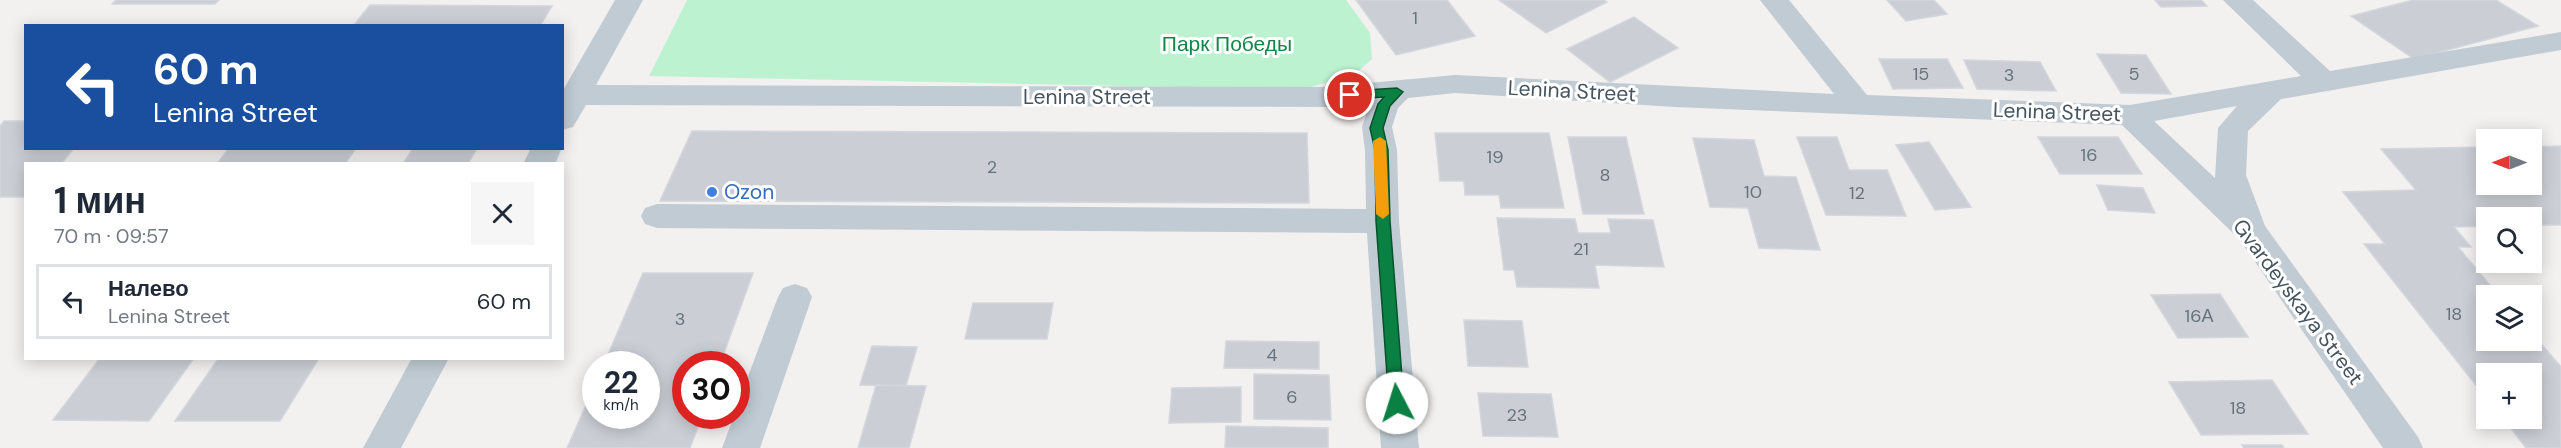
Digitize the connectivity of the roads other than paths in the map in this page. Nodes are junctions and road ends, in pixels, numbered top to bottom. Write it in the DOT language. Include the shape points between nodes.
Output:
graph roads {
  1 [pos="629,0"];
  2 [pos="1774,0"];
  3 [pos="2237,0"];
  4 [pos="2561,41"];
  5 [pos="2324,82"];
  6 [pos="2271,91"];
  7 [pos="1397,92"];
  8 [pos="1859,105"];
  9 [pos="569,108"];
  10 [pos="2130,115"];
  11 [pos="657,216"];
  12 [pos="1383,221"];
  13 [pos="2252,232"];
  14 [pos="795,297"];
  15 [pos="430,360"];
  16 [pos="382,448"];
  17 [pos="741,448"];
  18 [pos="1400,448"];
  19 [pos="2404,448"];
  1 -- 9 [label="street"];
  2 -- 8 [label="street"];
  3 -- 5 [label="street"];
  4 -- 5 [label="street, Lenina Street"];
  5 -- 6 [label="street, Lenina Street"];
  6 -- 10 [label="street, Lenina Street"];
  6 -- 13 [label="street" via="2233,129 2230,175"];
  7 -- 8 [label="street, Lenina Street" via="1455,84"];
  7 -- 9 [label="street, Lenina Street" via="1326,97"];
  7 -- 12 [label="street" via="1384,104 1377,128"];
  8 -- 10 [label="street, Lenina Street"];
  10 -- 13 [label="street, Gvardeyskaya Street"];
  11 -- 12 [label="street"];
  12 -- 18 [label="street"];
  13 -- 19 [label="street, Gvardeyskaya Street"];
  14 -- 17 [label="street"];
  15 -- 16 [label="street"];
}
